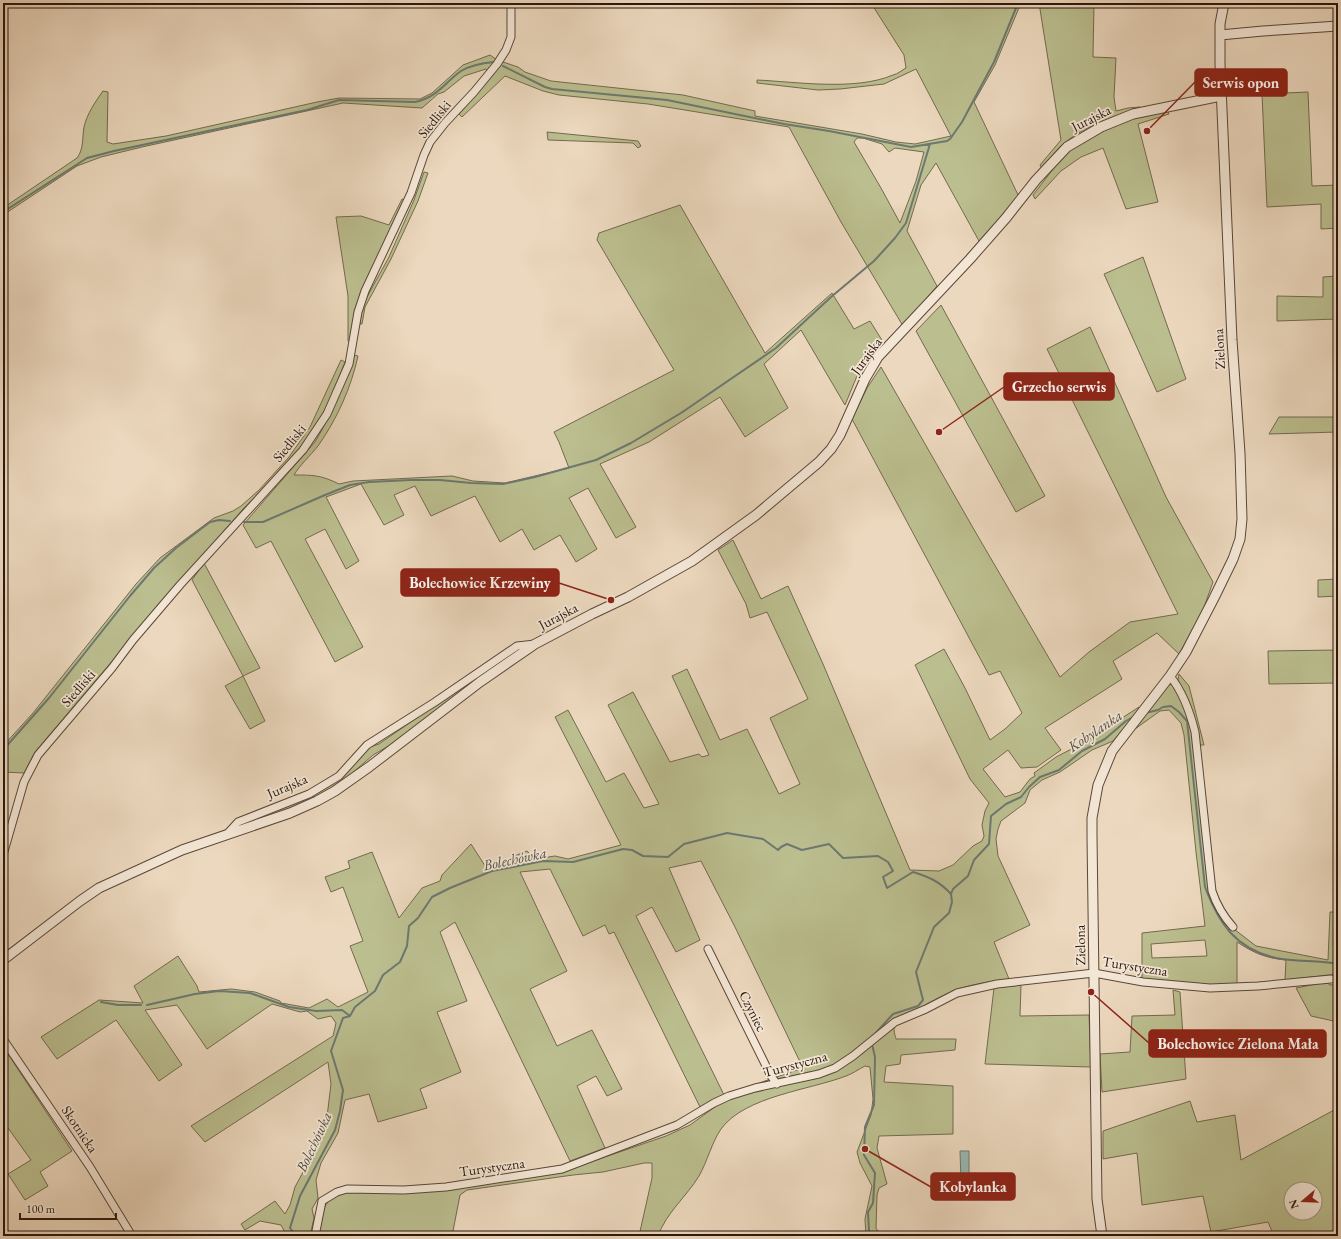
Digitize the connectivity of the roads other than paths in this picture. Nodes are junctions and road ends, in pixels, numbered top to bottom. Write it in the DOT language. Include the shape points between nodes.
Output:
graph roads {
  1 [pos="511,3"];
  2 [pos="1224,3"];
  3 [pos="1338,26"];
  4 [pos="1220,35"];
  5 [pos="1221,96"];
  6 [pos="535,644"];
  7 [pos="1170,676"];
  8 [pos="227,834"];
  9 [pos="3,855"];
  10 [pos="1233,927"];
  11 [pos="708,949"];
  12 [pos="3,960"];
  13 [pos="1094,973"];
  14 [pos="1331,979"];
  15 [pos="3,1039"];
  16 [pos="777,1084"];
  17 [pos="132,1236"];
  18 [pos="315,1236"];
  19 [pos="1102,1236"];
  1 -- 9 [label="street, Siedliski" via="511,37 506,50 474,92 444,123 424,155 411,193 365,291 358,312 349,364 327,414 303,450 180,585 38,755 24,782"];
  2 -- 4 [label="street, Zielona"];
  3 -- 4 [label="street"];
  4 -- 5 [label="street, Zielona"];
  5 -- 6 [label="street, Jurajska" via="1133,114 1101,127 1067,147 1040,175 969,260 878,358 865,379 840,435 819,462 756,515 692,561"];
  5 -- 7 [label="street, Zielona" via="1242,519 1240,539 1233,559 1191,644"];
  6 -- 8 [label="street, Jurajska" via="335,790 290,813"];
  6 -- 8 [label="street, Jurajska" via="517,646 367,745 339,776 309,794 238,822"];
  7 -- 10 [label="street" via="1182,693 1195,732 1212,891 1221,913"];
  7 -- 13 [label="street, Zielona" via="1112,752 1098,785 1093,814"];
  8 -- 12 [label="street, Jurajska" via="182,850 99,888"];
  11 -- 16 [label="street, Czyniec"];
  13 -- 14 [label="street, Turystyczna" via="1144,982 1210,988"];
  13 -- 16 [label="street, Turystyczna" via="997,984 957,993 895,1022 835,1068"];
  13 -- 19 [label="street, Zielona" via="1098,1199"];
  15 -- 17 [label="street, Skotnicka" via="90,1167"];
  16 -- 18 [label="street, Turystyczna" via="730,1096 677,1125 562,1169 446,1187 404,1190 347,1189 337,1192 322,1201"];
}
